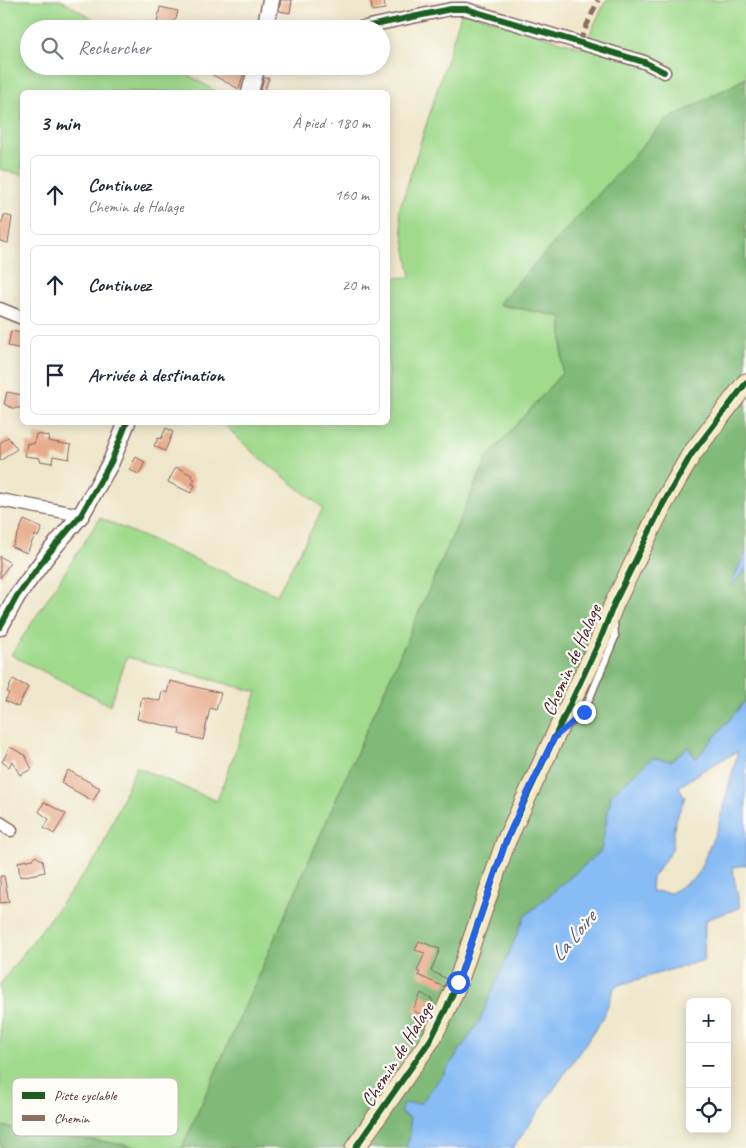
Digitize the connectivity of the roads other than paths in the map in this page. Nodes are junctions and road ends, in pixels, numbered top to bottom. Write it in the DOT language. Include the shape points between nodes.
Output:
graph roads {
  1 [pos="271,0"];
  2 [pos="267,20"];
  3 [pos="390,22"];
  4 [pos="664,72"];
  5 [pos="255,75"];
  6 [pos="251,90"];
  7 [pos="0,309"];
  8 [pos="20,317"];
  9 [pos="746,383"];
  10 [pos="126,425"];
  11 [pos="0,500"];
  12 [pos="81,515"];
  13 [pos="0,627"];
  14 [pos="0,823"];
  15 [pos="11,830"];
  16 [pos="354,1148"];
  1 -- 2 [label="street"];
  3 -- 4 [label="street" via="466,9 644,62"];
  5 -- 6 [label="street"];
  7 -- 8 [label="street"];
  9 -- 16 [label="main road, Chemin de Halage" via="691,455 614,604 506,841 446,1009 426,1046"];
  10 -- 12 [label="street" via="111,462"];
  11 -- 12 [label="street"];
  12 -- 13 [label="street" via="37,568"];
  14 -- 15 [label="street"];
}
